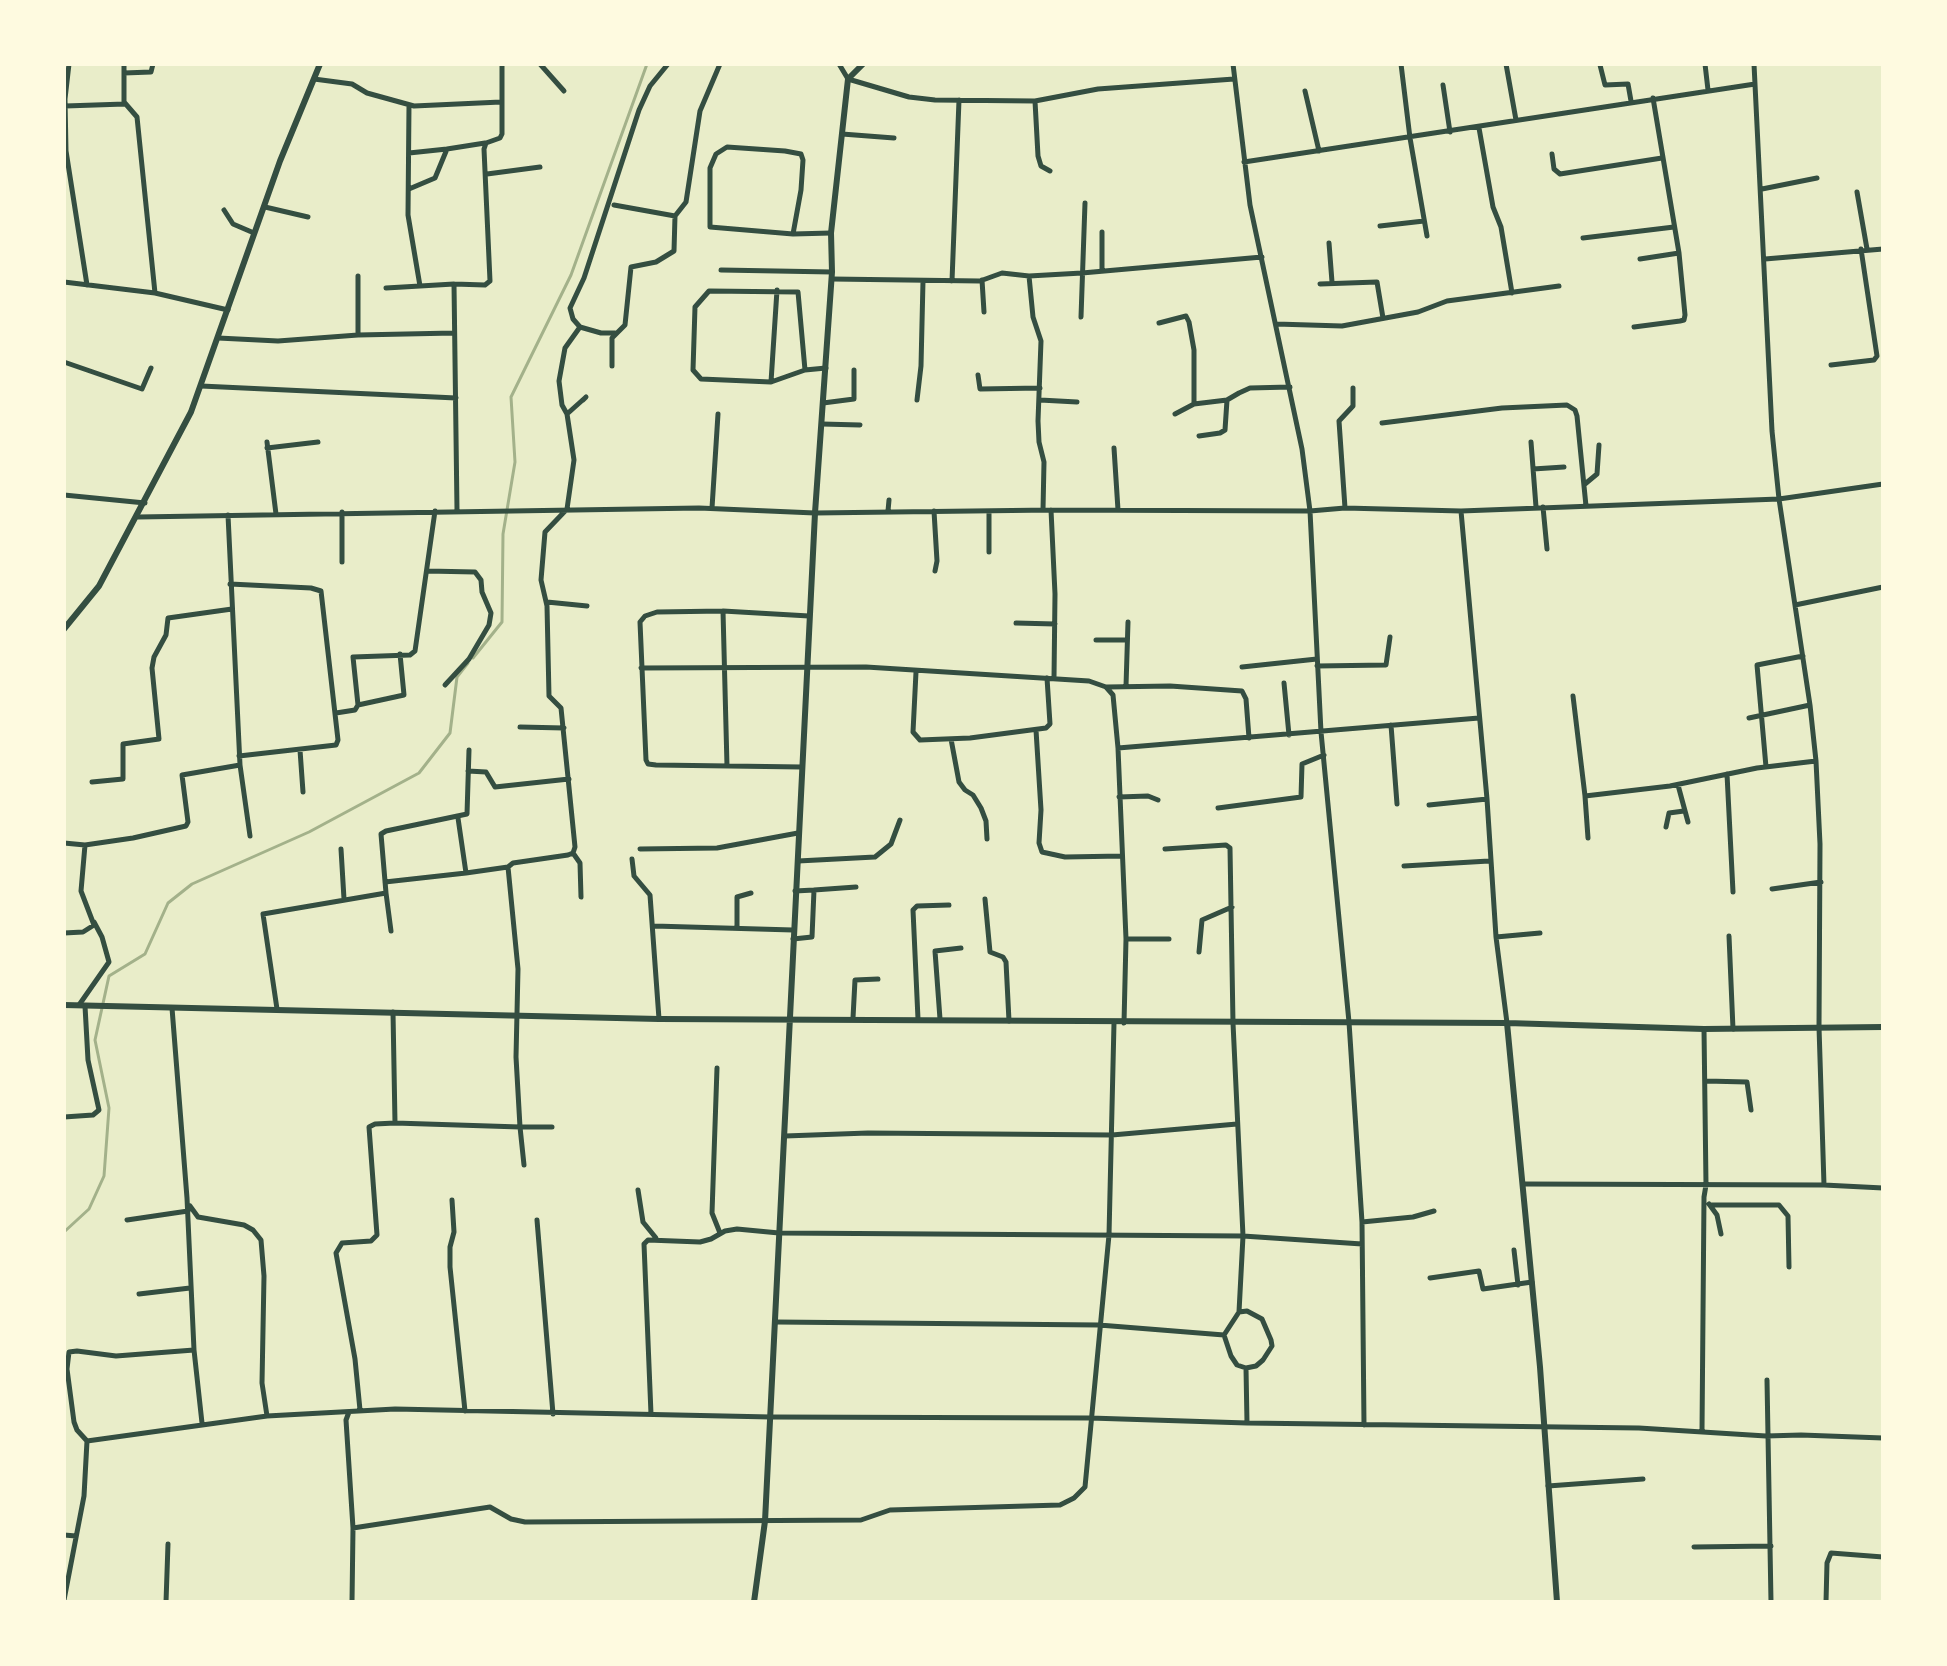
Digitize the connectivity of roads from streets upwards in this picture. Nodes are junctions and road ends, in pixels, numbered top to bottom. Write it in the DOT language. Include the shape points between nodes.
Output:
graph roads {
  1 [pos="69,64"];
  2 [pos="124,64"];
  3 [pos="153,64"];
  4 [pos="320,64"];
  5 [pos="502,64"];
  6 [pos="540,64"];
  7 [pos="668,64"];
  8 [pos="720,64"];
  9 [pos="839,64"];
  10 [pos="863,64"];
  11 [pos="1233,64"];
  12 [pos="1401,64"];
  13 [pos="1506,64"];
  14 [pos="1705,64"];
  15 [pos="1754,64"];
  16 [pos="1600,65"];
  17 [pos="124,73"];
  18 [pos="314,79"];
  19 [pos="848,79"];
  20 [pos="1234,79"];
  21 [pos="1755,84"];
  22 [pos="1443,85"];
  23 [pos="1708,90"];
  24 [pos="564,91"];
  25 [pos="1305,91"];
  26 [pos="1653,98"];
  27 [pos="959,100"];
  28 [pos="1035,101"];
  29 [pos="1631,101"];
  30 [pos="501,102"];
  31 [pos="125,104"];
  32 [pos="409,105"];
  33 [pos="65,106"];
  34 [pos="1516,120"];
  35 [pos="1479,128"];
  36 [pos="1450,132"];
  37 [pos="842,134"];
  38 [pos="894,138"];
  39 [pos="1410,138"];
  40 [pos="486,143"];
  41 [pos="447,149"];
  42 [pos="1319,151"];
  43 [pos="409,153"];
  44 [pos="1552,154"];
  45 [pos="1662,158"];
  46 [pos="1244,162"];
  47 [pos="540,167"];
  48 [pos="1050,171"];
  49 [pos="487,174"];
  50 [pos="1817,178"];
  51 [pos="409,189"];
  52 [pos="1762,189"];
  53 [pos="1857,192"];
  54 [pos="1085,203"];
  55 [pos="614,205"];
  56 [pos="265,207"];
  57 [pos="224,210"];
  58 [pos="675,216"];
  59 [pos="308,217"];
  60 [pos="1424,221"];
  61 [pos="1380,226"];
  62 [pos="1674,227"];
  63 [pos="1102,232"];
  64 [pos="254,233"];
  65 [pos="831,233"];
  66 [pos="793,234"];
  67 [pos="1427,236"];
  68 [pos="1583,238"];
  69 [pos="1329,243"];
  70 [pos="1864,249"];
  71 [pos="1883,249"];
  72 [pos="1679,253"];
  73 [pos="1262,257"];
  74 [pos="1640,259"];
  75 [pos="1765,259"];
  76 [pos="721,270"];
  77 [pos="1102,271"];
  78 [pos="1082,273"];
  79 [pos="832,275"];
  80 [pos="358,276"];
  81 [pos="1029,276"];
  82 [pos="982,280"];
  83 [pos="923,281"];
  84 [pos="952,281"];
  85 [pos="64,282"];
  86 [pos="1332,282"];
  87 [pos="454,284"];
  88 [pos="1320,284"];
  89 [pos="87,285"];
  90 [pos="420,286"];
  91 [pos="1559,286"];
  92 [pos="386,288"];
  93 [pos="777,290"];
  94 [pos="155,293"];
  95 [pos="1512,293"];
  96 [pos="228,310"];
  97 [pos="984,312"];
  98 [pos="1081,317"];
  99 [pos="1383,318"];
  100 [pos="1159,323"];
  101 [pos="1276,324"];
  102 [pos="580,327"];
  103 [pos="1634,327"];
  104 [pos="618,332"];
  105 [pos="454,333"];
  106 [pos="358,335"];
  107 [pos="218,338"];
  108 [pos="64,362"];
  109 [pos="1831,365"];
  110 [pos="612,366"];
  111 [pos="151,368"];
  112 [pos="826,368"];
  113 [pos="805,370"];
  114 [pos="854,370"];
  115 [pos="978,375"];
  116 [pos="771,382"];
  117 [pos="201,386"];
  118 [pos="1290,387"];
  119 [pos="1040,388"];
  120 [pos="1353,388"];
  121 [pos="456,398"];
  122 [pos="583,400"];
  123 [pos="917,400"];
  124 [pos="1040,400"];
  125 [pos="1227,400"];
  126 [pos="1077,402"];
  127 [pos="823,403"];
  128 [pos="1194,404"];
  129 [pos="567,414"];
  130 [pos="718,414"];
  131 [pos="1175,414"];
  132 [pos="1382,423"];
  133 [pos="822,424"];
  134 [pos="860,425"];
  135 [pos="1199,436"];
  136 [pos="318,442"];
  137 [pos="1531,442"];
  138 [pos="1599,445"];
  139 [pos="1114,448"];
  140 [pos="1564,467"];
  141 [pos="1533,469"];
  142 [pos="1585,484"];
  143 [pos="1883,484"];
  144 [pos="64,495"];
  145 [pos="1779,499"];
  146 [pos="889,500"];
  147 [pos="145,503"];
  148 [pos="1586,506"];
  149 [pos="1540,507"];
  150 [pos="712,508"];
  151 [pos="1345,508"];
  152 [pos="567,509"];
  153 [pos="457,510"];
  154 [pos="1043,510"];
  155 [pos="1051,510"];
  156 [pos="1118,510"];
  157 [pos="435,511"];
  158 [pos="888,511"];
  159 [pos="934,511"];
  160 [pos="989,511"];
  161 [pos="1310,511"];
  162 [pos="1461,511"];
  163 [pos="342,512"];
  164 [pos="815,513"];
  165 [pos="276,514"];
  166 [pos="228,515"];
  167 [pos="138,517"];
  168 [pos="1547,549"];
  169 [pos="989,552"];
  170 [pos="342,562"];
  171 [pos="427,571"];
  172 [pos="935,571"];
  173 [pos="230,584"];
  174 [pos="1883,587"];
  175 [pos="547,602"];
  176 [pos="1795,605"];
  177 [pos="587,606"];
  178 [pos="232,609"];
  179 [pos="723,611"];
  180 [pos="809,616"];
  181 [pos="1128,622"];
  182 [pos="1016,623"];
  183 [pos="1055,624"];
  184 [pos="64,629"];
  185 [pos="1390,637"];
  186 [pos="1096,640"];
  187 [pos="1126,640"];
  188 [pos="400,654"];
  189 [pos="1803,656"];
  190 [pos="1317,662"];
  191 [pos="724,666"];
  192 [pos="808,666"];
  193 [pos="1242,667"];
  194 [pos="641,668"];
  195 [pos="916,672"];
  196 [pos="1051,678"];
  197 [pos="1284,683"];
  198 [pos="445,685"];
  199 [pos="1126,686"];
  200 [pos="1106,687"];
  201 [pos="1573,696"];
  202 [pos="358,705"];
  203 [pos="1810,705"];
  204 [pos="336,713"];
  205 [pos="1760,717"];
  206 [pos="1479,718"];
  207 [pos="1749,718"];
  208 [pos="1391,725"];
  209 [pos="520,727"];
  210 [pos="564,728"];
  211 [pos="1036,730"];
  212 [pos="1321,732"];
  213 [pos="1289,735"];
  214 [pos="1249,738"];
  215 [pos="951,739"];
  216 [pos="1118,748"];
  217 [pos="300,750"];
  218 [pos="469,750"];
  219 [pos="1324,755"];
  220 [pos="239,756"];
  221 [pos="1816,761"];
  222 [pos="240,765"];
  223 [pos="727,766"];
  224 [pos="802,767"];
  225 [pos="1766,767"];
  226 [pos="468,771"];
  227 [pos="1727,774"];
  228 [pos="569,779"];
  229 [pos="92,782"];
  230 [pos="1678,785"];
  231 [pos="303,792"];
  232 [pos="1585,796"];
  233 [pos="1119,797"];
  234 [pos="1487,799"];
  235 [pos="1158,800"];
  236 [pos="1397,804"];
  237 [pos="1429,805"];
  238 [pos="1218,808"];
  239 [pos="1684,811"];
  240 [pos="458,818"];
  241 [pos="900,820"];
  242 [pos="1688,822"];
  243 [pos="1666,827"];
  244 [pos="798,833"];
  245 [pos="250,836"];
  246 [pos="1588,838"];
  247 [pos="987,839"];
  248 [pos="64,843"];
  249 [pos="85,845"];
  250 [pos="341,849"];
  251 [pos="640,849"];
  252 [pos="1165,849"];
  253 [pos="573,853"];
  254 [pos="1122,856"];
  255 [pos="632,859"];
  256 [pos="1489,861"];
  257 [pos="797,862"];
  258 [pos="1404,866"];
  259 [pos="508,867"];
  260 [pos="466,873"];
  261 [pos="385,882"];
  262 [pos="1821,882"];
  263 [pos="856,887"];
  264 [pos="1772,889"];
  265 [pos="814,890"];
  266 [pos="795,891"];
  267 [pos="1733,892"];
  268 [pos="386,893"];
  269 [pos="751,893"];
  270 [pos="581,897"];
  271 [pos="344,899"];
  272 [pos="985,899"];
  273 [pos="949,905"];
  274 [pos="1232,907"];
  275 [pos="94,921"];
  276 [pos="653,926"];
  277 [pos="737,928"];
  278 [pos="793,930"];
  279 [pos="391,931"];
  280 [pos="64,933"];
  281 [pos="1540,933"];
  282 [pos="1729,936"];
  283 [pos="1496,937"];
  284 [pos="792,939"];
  285 [pos="1126,939"];
  286 [pos="1169,939"];
  287 [pos="961,948"];
  288 [pos="1199,952"];
  289 [pos="878,979"];
  290 [pos="64,1005"];
  291 [pos="84,1006"];
  292 [pos="172,1008"];
  293 [pos="277,1009"];
  294 [pos="393,1012"];
  295 [pos="516,1014"];
  296 [pos="853,1018"];
  297 [pos="659,1019"];
  298 [pos="792,1019"];
  299 [pos="918,1019"];
  300 [pos="940,1019"];
  301 [pos="1009,1021"];
  302 [pos="1349,1022"];
  303 [pos="1114,1023"];
  304 [pos="1124,1023"];
  305 [pos="1233,1023"];
  306 [pos="1507,1023"];
  307 [pos="1819,1027"];
  308 [pos="1883,1027"];
  309 [pos="1704,1029"];
  310 [pos="1733,1029"];
  311 [pos="717,1068"];
  312 [pos="1706,1081"];
  313 [pos="1751,1110"];
  314 [pos="64,1117"];
  315 [pos="395,1123"];
  316 [pos="1237,1124"];
  317 [pos="520,1127"];
  318 [pos="552,1127"];
  319 [pos="1112,1135"];
  320 [pos="785,1136"];
  321 [pos="524,1165"];
  322 [pos="1523,1184"];
  323 [pos="1706,1185"];
  324 [pos="1824,1185"];
  325 [pos="1883,1188"];
  326 [pos="638,1190"];
  327 [pos="1704,1197"];
  328 [pos="187,1198"];
  329 [pos="452,1200"];
  330 [pos="1710,1205"];
  331 [pos="188,1211"];
  332 [pos="1434,1211"];
  333 [pos="127,1220"];
  334 [pos="537,1220"];
  335 [pos="1362,1222"];
  336 [pos="720,1233"];
  337 [pos="779,1233"];
  338 [pos="1721,1234"];
  339 [pos="1109,1235"];
  340 [pos="1243,1236"];
  341 [pos="657,1239"];
  342 [pos="1362,1244"];
  343 [pos="1514,1250"];
  344 [pos="1789,1267"];
  345 [pos="1430,1278"];
  346 [pos="1532,1282"];
  347 [pos="1518,1285"];
  348 [pos="190,1288"];
  349 [pos="139,1294"];
  350 [pos="1239,1312"];
  351 [pos="776,1322"];
  352 [pos="1099,1325"];
  353 [pos="1224,1335"];
  354 [pos="194,1350"];
  355 [pos="1246,1368"];
  356 [pos="1767,1380"];
  357 [pos="360,1410"];
  358 [pos="349,1411"];
  359 [pos="465,1411"];
  360 [pos="553,1414"];
  361 [pos="651,1414"];
  362 [pos="267,1416"];
  363 [pos="771,1417"];
  364 [pos="1090,1418"];
  365 [pos="202,1423"];
  366 [pos="1247,1423"];
  367 [pos="1364,1425"];
  368 [pos="1544,1428"];
  369 [pos="1702,1431"];
  370 [pos="1766,1436"];
  371 [pos="1883,1438"];
  372 [pos="87,1441"];
  373 [pos="1643,1479"];
  374 [pos="1548,1486"];
  375 [pos="765,1521"];
  376 [pos="353,1528"];
  377 [pos="64,1535"];
  378 [pos="76,1536"];
  379 [pos="168,1544"];
  380 [pos="1771,1546"];
  381 [pos="1694,1547"];
  382 [pos="1883,1557"];
  383 [pos="64,1600"];
  384 [pos="166,1602"];
  385 [pos="352,1602"];
  386 [pos="754,1602"];
  387 [pos="1557,1602"];
  388 [pos="1771,1602"];
  389 [pos="1826,1602"];
  1 -- 33 [label="street"];
  2 -- 17 [label="street"];
  3 -- 17 [label="street" via="150,72"];
  4 -- 18 [label="street"];
  5 -- 30 [label="street"];
  6 -- 24 [label="street"];
  7 -- 102 [label="street" via="639,110 570,308"];
  8 -- 58 [label="street" via="700,111 685,204"];
  9 -- 19 [label="street"];
  10 -- 19 [label="street"];
  11 -- 20 [label="street"];
  12 -- 39 [label="street"];
  13 -- 34 [label="street"];
  14 -- 23 [label="street"];
  15 -- 21 [label="street"];
  16 -- 29 [label="street" via="1605,85 1628,84"];
  17 -- 31 [label="street"];
  18 -- 32 [label="street" via="352,84"];
  18 -- 56 [label="street"];
  19 -- 27 [label="street" via="909,97"];
  19 -- 37 [label="street"];
  20 -- 28 [label="street" via="1098,89"];
  20 -- 46 [label="street"];
  21 -- 23 [label="street"];
  21 -- 52 [label="street"];
  22 -- 36 [label="street"];
  23 -- 26 [label="street"];
  25 -- 42 [label="street"];
  26 -- 29 [label="street"];
  26 -- 45 [label="street"];
  27 -- 28 [label="street"];
  27 -- 84 [label="street"];
  28 -- 48 [label="street" via="1038,156"];
  29 -- 34 [label="street"];
  30 -- 32 [label="street"];
  30 -- 40 [label="street" via="502,134"];
  31 -- 33 [label="street"];
  31 -- 94 [label="street" via="137,117"];
  32 -- 43 [label="street"];
  33 -- 89 [label="street" via="67,160"];
  34 -- 35 [label="street"];
  35 -- 36 [label="street"];
  35 -- 95 [label="street"];
  36 -- 39 [label="street"];
  37 -- 38 [label="street"];
  37 -- 65 [label="street"];
  39 -- 42 [label="street"];
  39 -- 60 [label="street"];
  40 -- 41 [label="street"];
  40 -- 49 [label="street"];
  41 -- 43 [label="street"];
  41 -- 51 [label="street" via="435,178"];
  42 -- 46 [label="street"];
  43 -- 51 [label="street"];
  44 -- 45 [label="street" via="1560,174"];
  45 -- 62 [label="street"];
  46 -- 73 [label="street"];
  47 -- 49 [label="street"];
  49 -- 87 [label="street" via="490,281"];
  50 -- 52 [label="street"];
  51 -- 90 [label="street"];
  52 -- 75 [label="street"];
  53 -- 70 [label="street"];
  54 -- 78 [label="street"];
  55 -- 58 [label="street"];
  56 -- 59 [label="street"];
  56 -- 64 [label="street"];
  57 -- 64 [label="street" via="233,224"];
  58 -- 104 [label="street" via="674,251 656,262 631,267 625,325"];
  60 -- 61 [label="street"];
  60 -- 67 [label="street"];
  62 -- 68 [label="street"];
  62 -- 72 [label="street"];
  63 -- 77 [label="street"];
  64 -- 96 [label="street"];
  65 -- 66 [label="street"];
  65 -- 79 [label="street"];
  66 -- 66 [label="street" via="710,227 710,168 716,154 727,147 801,154"];
  69 -- 86 [label="street"];
  70 -- 71 [label="street"];
  70 -- 75 [label="street"];
  70 -- 109 [label="street" via="1877,356"];
  72 -- 74 [label="street"];
  72 -- 103 [label="street" via="1684,320"];
  73 -- 77 [label="street"];
  73 -- 101 [label="street"];
  75 -- 145 [label="street"];
  76 -- 79 [label="street"];
  77 -- 78 [label="street"];
  78 -- 81 [label="street"];
  78 -- 98 [label="street"];
  79 -- 83 [label="street"];
  79 -- 112 [label="street"];
  80 -- 106 [label="street"];
  81 -- 82 [label="street" via="1002,273"];
  81 -- 119 [label="street" via="1041,341"];
  82 -- 84 [label="street"];
  82 -- 97 [label="street"];
  83 -- 84 [label="street"];
  83 -- 123 [label="street"];
  85 -- 89 [label="street"];
  86 -- 88 [label="street"];
  86 -- 99 [label="street" via="1377,282"];
  87 -- 90 [label="street"];
  87 -- 105 [label="street"];
  89 -- 94 [label="street"];
  90 -- 92 [label="street"];
  91 -- 95 [label="street"];
  93 -- 113 [label="street" via="800,295"];
  93 -- 116 [label="street"];
  93 -- 116 [label="street" via="709,291 695,307 695,376"];
  94 -- 96 [label="street"];
  95 -- 99 [label="street" via="1447,301"];
  96 -- 107 [label="street"];
  99 -- 101 [label="street" via="1342,326"];
  100 -- 128 [label="street" via="1186,316 1189,322"];
  101 -- 118 [label="street"];
  102 -- 104 [label="street"];
  102 -- 129 [label="street" via="565,348 559,381"];
  104 -- 110 [label="street" via="612,338"];
  105 -- 106 [label="street"];
  105 -- 121 [label="street"];
  106 -- 107 [label="street" via="278,341"];
  107 -- 117 [label="street"];
  108 -- 111 [label="street" via="142,389"];
  112 -- 113 [label="street"];
  112 -- 127 [label="street"];
  113 -- 116 [label="street"];
  114 -- 127 [label="street" via="854,399"];
  115 -- 119 [label="street" via="980,389"];
  117 -- 121 [label="street"];
  117 -- 147 [label="street"];
  118 -- 125 [label="street" via="1250,388"];
  118 -- 161 [label="street"];
  119 -- 124 [label="street"];
  120 -- 151 [label="street" via="1353,406 1339,421"];
  121 -- 153 [label="street"];
  122 -- 129 [label="street"];
  124 -- 126 [label="street"];
  124 -- 154 [label="street"];
  125 -- 128 [label="street"];
  125 -- 135 [label="street" via="1225,430"];
  127 -- 133 [label="street"];
  128 -- 131 [label="street"];
  129 -- 152 [label="street" via="574,460"];
  130 -- 150 [label="street"];
  132 -- 142 [label="street" via="1567,405 1577,416"];
  133 -- 134 [label="street"];
  133 -- 164 [label="street"];
  136 -- 165 [label="street" via="267,445"];
  137 -- 141 [label="street"];
  138 -- 142 [label="street" via="1597,476"];
  139 -- 156 [label="street"];
  140 -- 141 [label="street"];
  141 -- 149 [label="street"];
  142 -- 148 [label="street"];
  143 -- 145 [label="street"];
  144 -- 147 [label="street"];
  145 -- 148 [label="street"];
  145 -- 176 [label="street"];
  146 -- 158 [label="street"];
  147 -- 167 [label="street"];
  148 -- 149 [label="street"];
  149 -- 162 [label="street"];
  149 -- 168 [label="street"];
  150 -- 152 [label="street"];
  150 -- 164 [label="street"];
  151 -- 161 [label="street"];
  151 -- 162 [label="street"];
  152 -- 153 [label="street"];
  152 -- 175 [label="street" via="543,540 541,580"];
  153 -- 157 [label="street"];
  154 -- 155 [label="street"];
  154 -- 160 [label="street"];
  155 -- 156 [label="street"];
  155 -- 183 [label="street"];
  156 -- 161 [label="street"];
  157 -- 163 [label="street"];
  157 -- 171 [label="street"];
  158 -- 159 [label="street"];
  158 -- 164 [label="street"];
  159 -- 160 [label="street"];
  159 -- 172 [label="street"];
  160 -- 169 [label="street"];
  161 -- 190 [label="street"];
  162 -- 206 [label="street"];
  163 -- 165 [label="street"];
  163 -- 170 [label="street"];
  164 -- 180 [label="street"];
  165 -- 166 [label="street"];
  166 -- 167 [label="street"];
  166 -- 173 [label="street"];
  167 -- 184 [label="street" via="99,586"];
  171 -- 188 [label="street" via="416,649"];
  171 -- 198 [label="street" via="475,572 491,613 469,659"];
  173 -- 178 [label="street"];
  173 -- 204 [label="street" via="321,590"];
  174 -- 176 [label="street"];
  175 -- 177 [label="street"];
  175 -- 210 [label="street" via="549,696 561,708"];
  176 -- 189 [label="street"];
  178 -- 220 [label="street"];
  178 -- 229 [label="street" via="168,618 152,662 159,739 123,744 123,779"];
  179 -- 180 [label="street"];
  179 -- 191 [label="street"];
  179 -- 194 [label="street" via="645,616 640,622"];
  180 -- 192 [label="street"];
  181 -- 187 [label="street"];
  182 -- 183 [label="street"];
  183 -- 196 [label="street"];
  185 -- 190 [label="street" via="1386,665"];
  186 -- 187 [label="street"];
  187 -- 199 [label="street"];
  188 -- 202 [label="street" via="404,695"];
  188 -- 202 [label="street" via="353,657"];
  189 -- 203 [label="street"];
  189 -- 205 [label="street" via="1758,664"];
  190 -- 193 [label="street"];
  190 -- 212 [label="street"];
  191 -- 192 [label="street"];
  191 -- 194 [label="street"];
  191 -- 223 [label="street"];
  192 -- 195 [label="street"];
  192 -- 224 [label="street"];
  194 -- 223 [label="street" via="648,764"];
  195 -- 196 [label="street"];
  195 -- 215 [label="street" via="913,732 920,740"];
  196 -- 200 [label="street"];
  196 -- 211 [label="street" via="1050,724"];
  197 -- 213 [label="street"];
  199 -- 200 [label="street"];
  199 -- 214 [label="street" via="1242,691"];
  200 -- 216 [label="street" via="1115,700"];
  201 -- 232 [label="street"];
  202 -- 204 [label="street"];
  203 -- 205 [label="street"];
  203 -- 221 [label="street"];
  204 -- 217 [label="street" via="337,744"];
  205 -- 207 [label="street"];
  205 -- 225 [label="street"];
  206 -- 208 [label="street"];
  206 -- 234 [label="street"];
  208 -- 212 [label="street"];
  208 -- 236 [label="street"];
  209 -- 210 [label="street"];
  210 -- 228 [label="street"];
  211 -- 215 [label="street"];
  211 -- 254 [label="street" via="1042,852"];
  212 -- 213 [label="street"];
  212 -- 219 [label="street"];
  213 -- 214 [label="street"];
  214 -- 216 [label="street"];
  215 -- 247 [label="street" via="959,782 984,813"];
  216 -- 233 [label="street"];
  217 -- 220 [label="street"];
  217 -- 231 [label="street"];
  218 -- 226 [label="street"];
  219 -- 238 [label="street" via="1300,766 1301,797"];
  219 -- 302 [label="street"];
  220 -- 222 [label="street"];
  221 -- 225 [label="street"];
  221 -- 262 [label="street"];
  222 -- 245 [label="street"];
  222 -- 249 [label="street" via="182,775 186,826"];
  223 -- 224 [label="street"];
  224 -- 244 [label="street"];
  225 -- 227 [label="street"];
  226 -- 228 [label="street" via="486,772 495,787"];
  226 -- 240 [label="street" via="468,812"];
  227 -- 230 [label="street"];
  227 -- 267 [label="street"];
  228 -- 253 [label="street"];
  230 -- 232 [label="street"];
  230 -- 239 [label="street"];
  232 -- 246 [label="street"];
  233 -- 235 [label="street"];
  233 -- 254 [label="street"];
  234 -- 237 [label="street"];
  234 -- 256 [label="street"];
  239 -- 242 [label="street"];
  239 -- 243 [label="street" via="1669,813"];
  240 -- 260 [label="street"];
  240 -- 261 [label="street" via="383,832"];
  241 -- 257 [label="street" via="891,844 875,857"];
  244 -- 251 [label="street" via="717,848"];
  244 -- 257 [label="street"];
  248 -- 249 [label="street"];
  249 -- 275 [label="street" via="81,891"];
  250 -- 271 [label="street"];
  252 -- 274 [label="street" via="1229,846"];
  253 -- 259 [label="street"];
  253 -- 270 [label="street" via="580,863"];
  254 -- 285 [label="street"];
  255 -- 276 [label="street" via="634,876 650,895"];
  256 -- 258 [label="street"];
  256 -- 283 [label="street"];
  257 -- 266 [label="street"];
  259 -- 260 [label="street"];
  259 -- 295 [label="street" via="518,969"];
  260 -- 261 [label="street"];
  261 -- 268 [label="street"];
  262 -- 264 [label="street"];
  262 -- 307 [label="street"];
  263 -- 265 [label="street"];
  265 -- 266 [label="street"];
  265 -- 284 [label="street" via="812,937"];
  266 -- 278 [label="street"];
  268 -- 271 [label="street"];
  268 -- 279 [label="street"];
  269 -- 277 [label="street" via="737,897"];
  271 -- 293 [label="street" via="262,915"];
  272 -- 301 [label="street" via="990,952 1006,962"];
  273 -- 299 [label="street" via="913,910"];
  274 -- 288 [label="street" via="1202,920"];
  274 -- 305 [label="street"];
  275 -- 280 [label="street" via="85,932"];
  275 -- 291 [label="street" via="109,962"];
  276 -- 277 [label="street"];
  276 -- 297 [label="street"];
  277 -- 278 [label="street"];
  278 -- 284 [label="street"];
  281 -- 283 [label="street"];
  282 -- 310 [label="street"];
  283 -- 306 [label="street"];
  284 -- 298 [label="street"];
  285 -- 286 [label="street"];
  285 -- 304 [label="street"];
  287 -- 300 [label="street" via="935,951"];
  289 -- 296 [label="street" via="855,980"];
  290 -- 291 [label="street"];
  291 -- 292 [label="street"];
  291 -- 314 [label="street" via="99,1110"];
  292 -- 293 [label="street"];
  292 -- 328 [label="street"];
  293 -- 294 [label="street"];
  294 -- 295 [label="street"];
  294 -- 315 [label="street"];
  295 -- 297 [label="street"];
  295 -- 317 [label="street"];
  296 -- 298 [label="street"];
  296 -- 299 [label="street"];
  297 -- 298 [label="street"];
  298 -- 320 [label="street"];
  299 -- 300 [label="street"];
  300 -- 301 [label="street"];
  301 -- 303 [label="street"];
  302 -- 305 [label="street"];
  302 -- 306 [label="street"];
  302 -- 335 [label="street"];
  303 -- 304 [label="street"];
  303 -- 319 [label="street"];
  304 -- 305 [label="street"];
  305 -- 316 [label="street"];
  306 -- 309 [label="street"];
  306 -- 322 [label="street"];
  307 -- 308 [label="street"];
  307 -- 310 [label="street"];
  307 -- 324 [label="street"];
  309 -- 310 [label="street"];
  309 -- 312 [label="street"];
  311 -- 336 [label="street" via="712,1213"];
  312 -- 313 [label="street" via="1747,1082"];
  312 -- 323 [label="street"];
  315 -- 317 [label="street"];
  315 -- 357 [label="street" via="369,1129 376,1238 342,1243 337,1249"];
  316 -- 319 [label="street"];
  316 -- 340 [label="street"];
  317 -- 318 [label="street"];
  317 -- 321 [label="street"];
  319 -- 320 [label="street"];
  319 -- 339 [label="street"];
  320 -- 337 [label="street"];
  322 -- 323 [label="street"];
  322 -- 346 [label="street"];
  323 -- 324 [label="street"];
  323 -- 327 [label="street"];
  324 -- 325 [label="street"];
  326 -- 341 [label="street" via="643,1222"];
  327 -- 330 [label="street"];
  327 -- 369 [label="street"];
  328 -- 331 [label="street"];
  328 -- 362 [label="street" via="198,1217 244,1225 261,1240"];
  329 -- 359 [label="street" via="450,1267"];
  330 -- 338 [label="street"];
  330 -- 344 [label="street" via="1779,1205 1788,1216"];
  331 -- 333 [label="street"];
  331 -- 348 [label="street"];
  332 -- 335 [label="street"];
  334 -- 360 [label="street"];
  335 -- 342 [label="street"];
  336 -- 337 [label="street"];
  336 -- 341 [label="street" via="700,1242"];
  337 -- 339 [label="street"];
  337 -- 351 [label="street"];
  339 -- 340 [label="street"];
  339 -- 352 [label="street"];
  340 -- 342 [label="street"];
  340 -- 350 [label="street"];
  341 -- 361 [label="street" via="644,1244"];
  342 -- 367 [label="street"];
  343 -- 347 [label="street"];
  345 -- 347 [label="street" via="1479,1271 1483,1289"];
  346 -- 347 [label="street"];
  346 -- 368 [label="street"];
  348 -- 349 [label="street"];
  348 -- 354 [label="street"];
  350 -- 353 [label="street"];
  350 -- 355 [label="street" via="1262,1319 1272,1346 1256,1366"];
  351 -- 352 [label="street"];
  351 -- 363 [label="street"];
  352 -- 353 [label="street"];
  352 -- 364 [label="street"];
  353 -- 355 [label="street" via="1231,1356"];
  354 -- 365 [label="street"];
  354 -- 372 [label="street" via="116,1356 69,1352 74,1422"];
  355 -- 366 [label="street"];
  356 -- 370 [label="street"];
  357 -- 358 [label="street"];
  357 -- 359 [label="street"];
  358 -- 362 [label="street"];
  358 -- 376 [label="street"];
  359 -- 360 [label="street"];
  360 -- 361 [label="street"];
  361 -- 363 [label="street"];
  362 -- 365 [label="street"];
  363 -- 364 [label="street"];
  363 -- 375 [label="street"];
  364 -- 366 [label="street"];
  364 -- 375 [label="street" via="1085,1487 1060,1505 911,1508 861,1520"];
  365 -- 372 [label="street"];
  366 -- 367 [label="street"];
  367 -- 368 [label="street"];
  368 -- 369 [label="street"];
  368 -- 374 [label="street"];
  369 -- 370 [label="street"];
  370 -- 371 [label="street"];
  370 -- 380 [label="street"];
  372 -- 378 [label="street"];
  373 -- 374 [label="street"];
  374 -- 387 [label="street"];
  375 -- 376 [label="street" via="525,1522 490,1507"];
  375 -- 386 [label="street"];
  376 -- 385 [label="street"];
  377 -- 378 [label="street"];
  378 -- 383 [label="street"];
  379 -- 384 [label="street"];
  380 -- 381 [label="street"];
  380 -- 388 [label="street"];
  382 -- 389 [label="street" via="1831,1553"];
}
